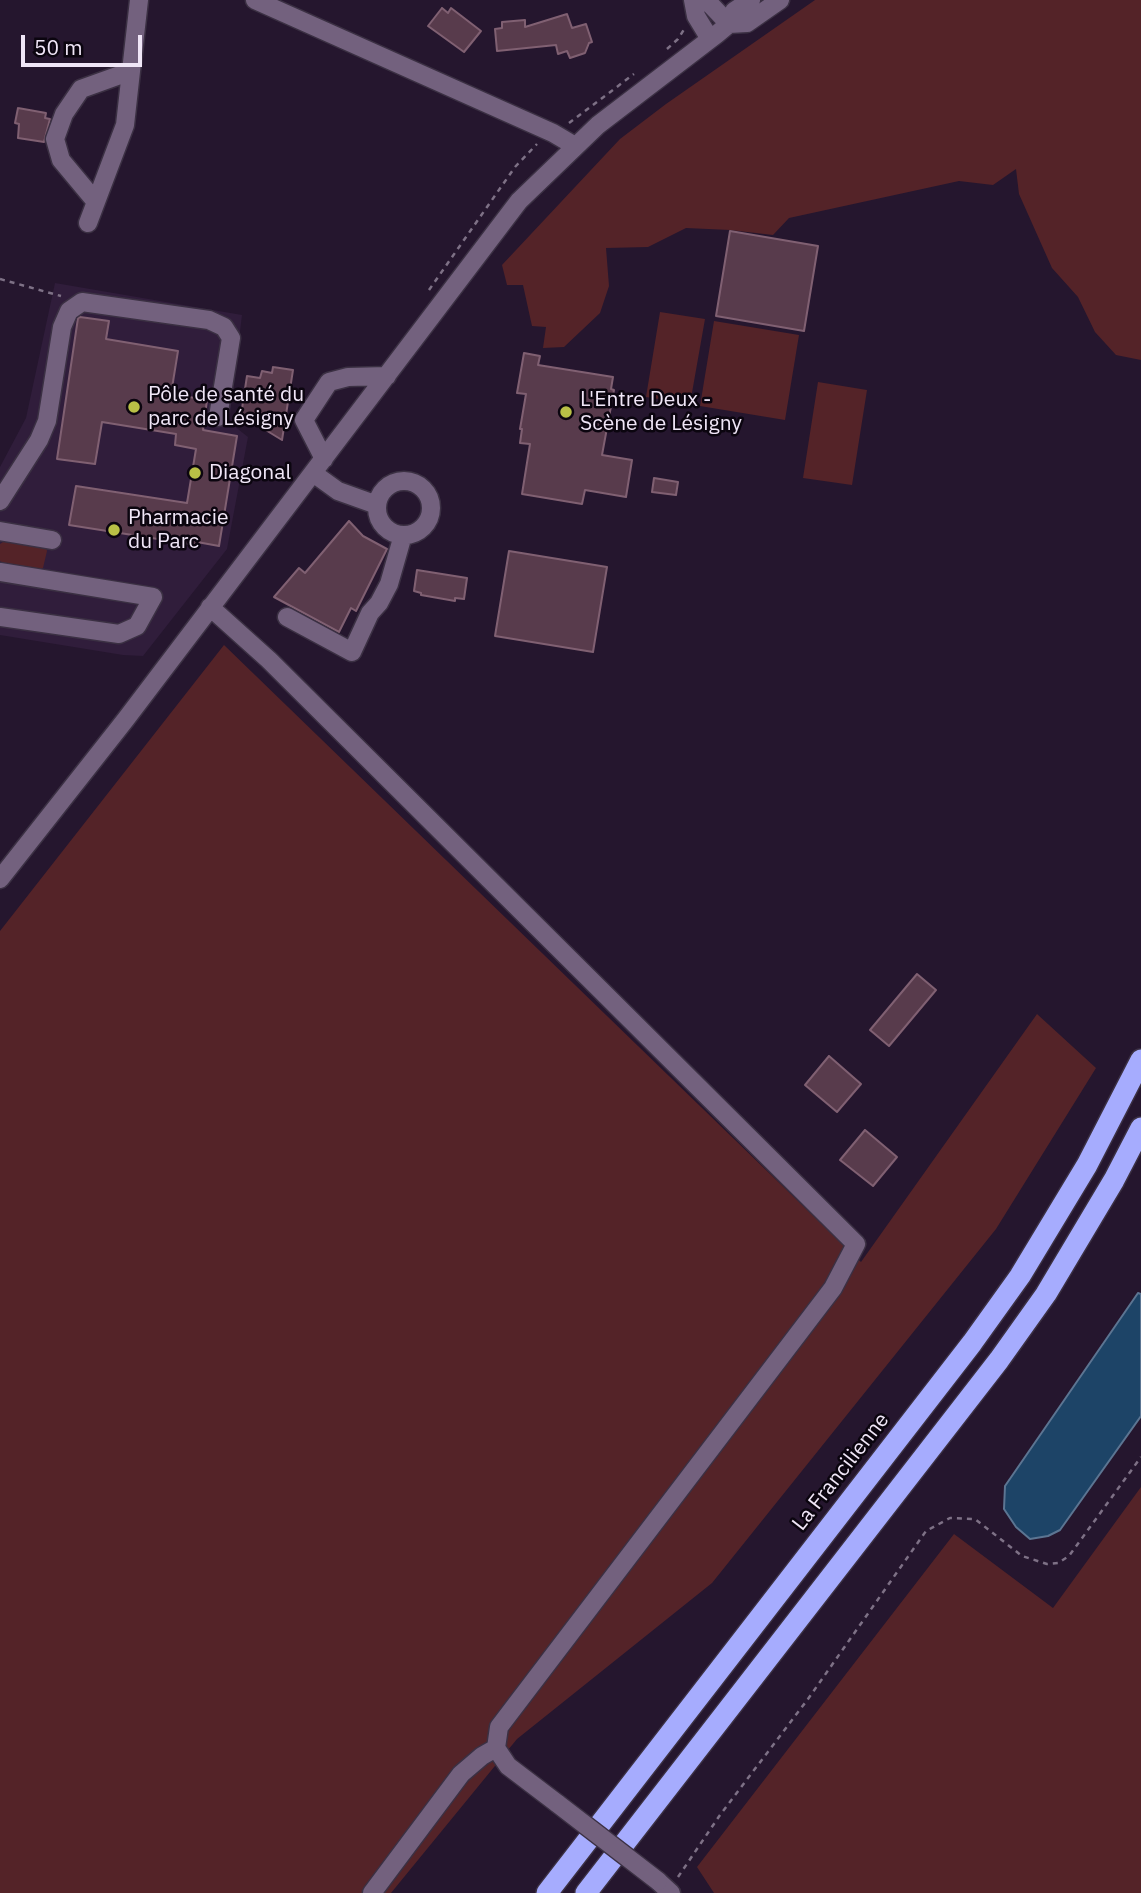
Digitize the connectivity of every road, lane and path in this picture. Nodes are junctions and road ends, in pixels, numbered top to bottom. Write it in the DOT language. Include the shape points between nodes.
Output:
graph roads {
  1 [pos="139,0"];
  2 [pos="255,0"];
  3 [pos="693,0"];
  4 [pos="703,0"];
  5 [pos="751,0"];
  6 [pos="780,0"];
  7 [pos="729,24"];
  8 [pos="710,39"];
  9 [pos="131,71"];
  10 [pos="575,146"];
  11 [pos="96,202"];
  12 [pos="88,223"];
  13 [pos="0,279"];
  14 [pos="82,302"];
  15 [pos="387,376"];
  16 [pos="218,417"];
  17 [pos="318,466"];
  18 [pos="0,500"];
  19 [pos="377,505"];
  20 [pos="0,531"];
  21 [pos="403,535"];
  22 [pos="52,540"];
  23 [pos="0,572"];
  24 [pos="210,607"];
  25 [pos="0,617"];
  26 [pos="287,617"];
  27 [pos="0,879"];
  28 [pos="1141,1060"];
  29 [pos="1141,1128"];
  30 [pos="1141,1457"];
  31 [pos="496,1748"];
  32 [pos="666,1889"];
  33 [pos="372,1893"];
  34 [pos="547,1893"];
  35 [pos="586,1893"];
  1 -- 9 [label="street"];
  2 -- 10 [label="street"];
  3 -- 8 [label="street" via="696,16"];
  4 -- 7 [label="street"];
  5 -- 7 [label="street" via="734,11"];
  6 -- 7 [label="street" via="747,23"];
  7 -- 8 [label="street"];
  8 -- 10 [label="street"];
  9 -- 11 [label="street" via="125,125"];
  9 -- 11 [label="street" via="81,89 64,114 55,139 61,160"];
  10 -- 15 [label="street" via="519,201"];
  11 -- 12 [label="street"];
  13 -- 14 [label="path"];
  14 -- 16 [label="street" via="209,320 225,327 231,338"];
  14 -- 18 [label="street" via="69,311 62,327 47,421"];
  15 -- 17 [label="street"];
  15 -- 17 [label="street" via="329,382 304,420"];
  17 -- 19 [label="street" via="338,491"];
  17 -- 24 [label="street"];
  19 -- 21 [label="street" via="381,522"];
  19 -- 21 [label="street" via="384,488 392,483 410,481 425,490 431,506 426,523"];
  20 -- 22 [label="street"];
  21 -- 26 [label="street" via="389,584 352,652"];
  23 -- 25 [label="street" via="153,597 137,626 119,634"];
  24 -- 27 [label="street"];
  24 -- 31 [label="street" via="269,660 856,1244 833,1288 499,1727"];
  28 -- 34 [label="highway, La Francilienne" via="1087,1165 1020,1276"];
  29 -- 35 [label="highway" via="1053,1282 999,1360"];
  30 -- 32 [label="path" via="1069,1556 1058,1563 1022,1556 975,1519 950,1518 926,1531"];
  31 -- 32 [label="street, bridge" via="508,1766"];
  31 -- 33 [label="street" via="461,1774"];
}
